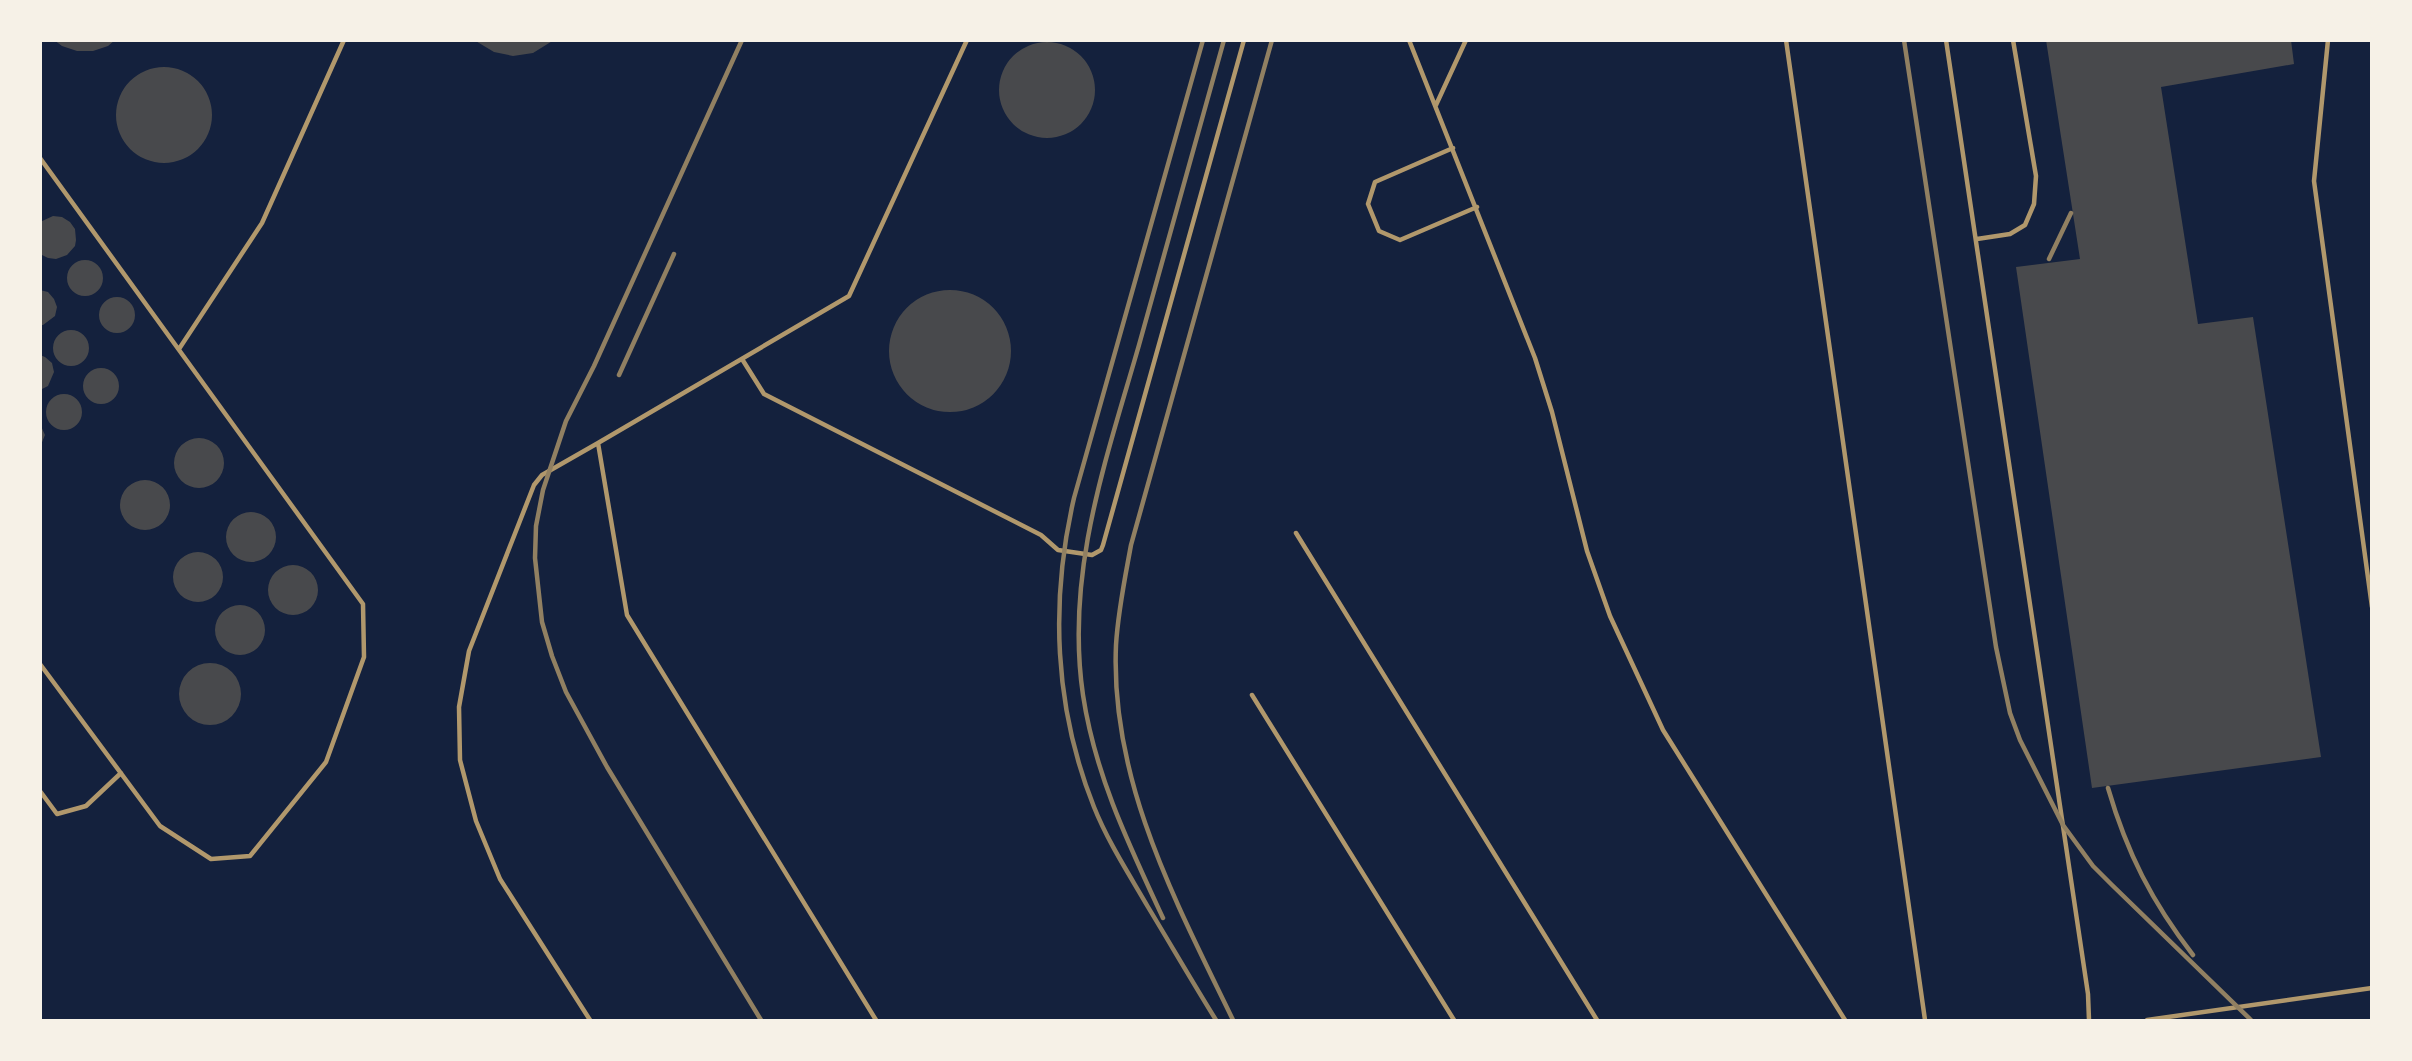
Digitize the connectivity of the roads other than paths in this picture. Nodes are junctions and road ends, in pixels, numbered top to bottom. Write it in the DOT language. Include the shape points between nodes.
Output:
graph roads {
  1 [pos="344,40"];
  2 [pos="967,40"];
  3 [pos="1244,40"];
  4 [pos="1409,40"];
  5 [pos="1466,40"];
  6 [pos="1786,40"];
  7 [pos="1946,40"];
  8 [pos="2013,40"];
  9 [pos="2328,40"];
  10 [pos="1436,105"];
  11 [pos="1453,148"];
  12 [pos="40,158"];
  13 [pos="1477,207"];
  14 [pos="1977,239"];
  15 [pos="179,349"];
  16 [pos="742,359"];
  17 [pos="598,443"];
  18 [pos="1296,533"];
  19 [pos="2372,607"];
  20 [pos="40,664"];
  21 [pos="1252,695"];
  22 [pos="121,773"];
  23 [pos="40,791"];
  24 [pos="2372,988"];
  25 [pos="590,1020"];
  26 [pos="876,1020"];
  27 [pos="1454,1020"];
  28 [pos="1597,1020"];
  29 [pos="1845,1020"];
  30 [pos="1925,1020"];
  31 [pos="2089,1020"];
  32 [pos="2147,1020"];
  1 -- 15 [label="lane" via="262,223"];
  2 -- 16 [label="lane" via="849,296"];
  3 -- 16 [label="lane" via="1103,545 1097,553 1058,550 1041,536 765,394"];
  4 -- 10 [label="lane"];
  5 -- 10 [label="lane"];
  6 -- 30 [label="lane"];
  7 -- 14 [label="lane"];
  8 -- 14 [label="lane" via="2036,176 2034,204 2025,225 2010,234"];
  9 -- 19 [label="lane" via="2314,181"];
  10 -- 11 [label="lane"];
  11 -- 13 [label="lane"];
  11 -- 13 [label="lane" via="1375,182 1368,204 1379,231 1400,240"];
  12 -- 15 [label="lane"];
  13 -- 29 [label="lane" via="1535,358 1587,551 1610,616 1663,730"];
  14 -- 31 [label="lane"];
  15 -- 22 [label="lane" via="363,604 364,657 326,762 250,856 211,859 160,826"];
  16 -- 17 [label="lane"];
  17 -- 25 [label="lane" via="542,475 534,485 469,651 459,707 460,760 476,821 496,870"];
  17 -- 26 [label="lane" via="627,615"];
  18 -- 28 [label="lane"];
  20 -- 22 [label="lane"];
  21 -- 27 [label="lane"];
  22 -- 23 [label="lane" via="86,806 57,814"];
  24 -- 32 [label="lane"];
}
